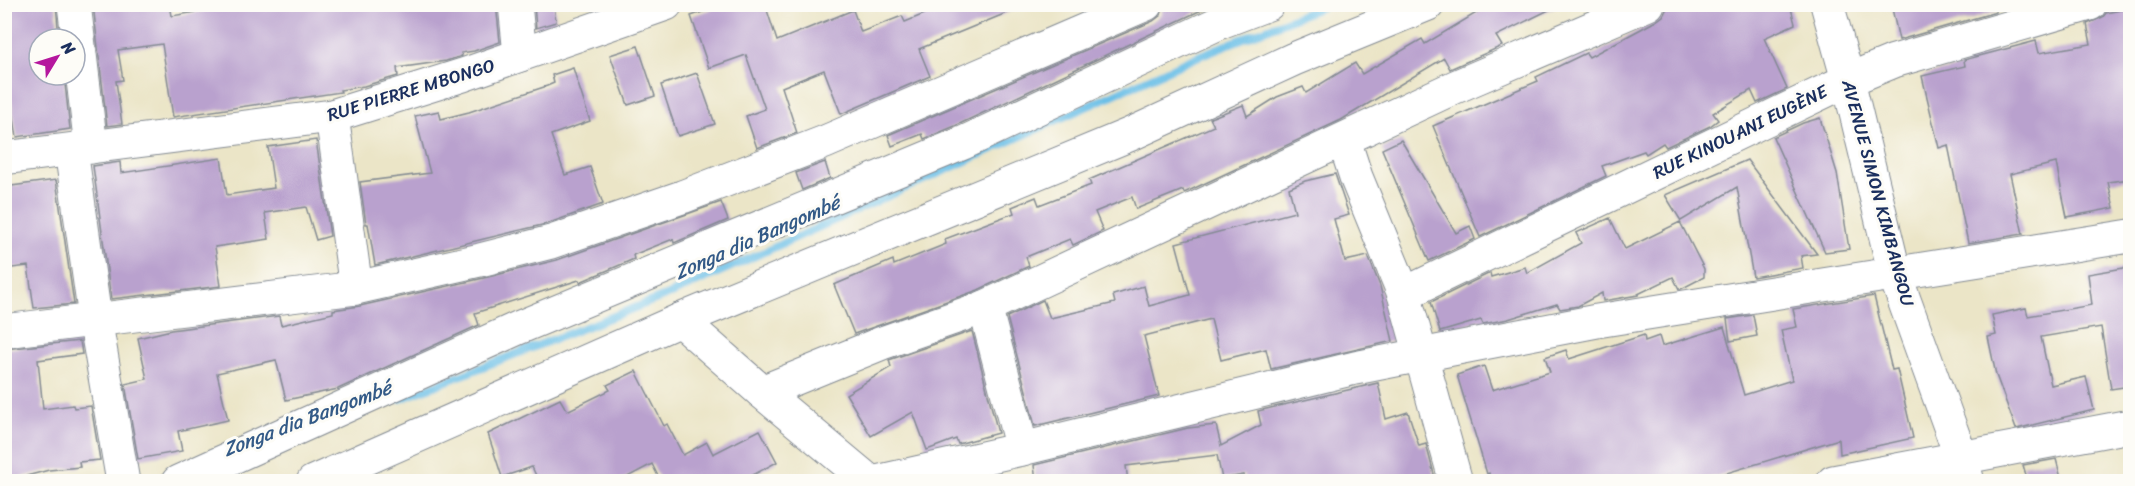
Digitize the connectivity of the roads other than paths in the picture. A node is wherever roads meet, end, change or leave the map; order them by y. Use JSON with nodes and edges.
{"nodes":[{"id":1,"x":74,"y":4,"type":"edge"},
{"id":2,"x":515,"y":4,"type":"edge"},
{"id":3,"x":666,"y":4,"type":"edge"},
{"id":4,"x":1146,"y":4,"type":"edge"},
{"id":5,"x":1268,"y":4,"type":"edge"},
{"id":6,"x":1428,"y":4,"type":"edge"},
{"id":7,"x":1648,"y":4,"type":"edge"},
{"id":8,"x":1827,"y":4,"type":"edge"},
{"id":9,"x":2090,"y":4,"type":"edge"},
{"id":10,"x":520,"y":55,"type":"junction"},
{"id":11,"x":1848,"y":80,"type":"junction"},
{"id":12,"x":332,"y":116,"type":"junction"},
{"id":13,"x":1344,"y":140,"type":"junction"},
{"id":14,"x":81,"y":148,"type":"junction"},
{"id":15,"x":4,"y":158,"type":"edge"},
{"id":16,"x":2130,"y":236,"type":"edge"},
{"id":17,"x":1895,"y":275,"type":"junction"},
{"id":18,"x":356,"y":288,"type":"junction"},
{"id":19,"x":1404,"y":294,"type":"junction"},
{"id":20,"x":985,"y":307,"type":"junction"},
{"id":21,"x":95,"y":318,"type":"junction"},
{"id":22,"x":680,"y":320,"type":"junction"},
{"id":23,"x":4,"y":331,"type":"edge"},
{"id":24,"x":1421,"y":355,"type":"junction"},
{"id":25,"x":762,"y":392,"type":"junction"},
{"id":26,"x":2130,"y":426,"type":"edge"},
{"id":27,"x":1022,"y":449,"type":"junction"},
{"id":28,"x":1965,"y":469,"type":"edge"},
{"id":29,"x":117,"y":481,"type":"edge"},
{"id":30,"x":316,"y":481,"type":"edge"},
{"id":31,"x":178,"y":482,"type":"edge"},
{"id":32,"x":870,"y":482,"type":"edge"},
{"id":33,"x":876,"y":482,"type":"edge"},
{"id":34,"x":1456,"y":482,"type":"edge"},
{"id":35,"x":1833,"y":482,"type":"edge"}],
"edges":[{"from":1,"to":14,"type":"street"},
{"from":2,"to":10,"type":"street"},
{"from":3,"to":10,"type":"street","name":"RUE PIERRE MBONGO"},
{"from":4,"to":18,"type":"street"},
{"from":5,"to":31,"type":"street"},
{"from":6,"to":22,"type":"street"},
{"from":7,"to":13,"type":"street"},
{"from":8,"to":11,"type":"street","name":"AVENUE SIMON KIMBANGOU"},
{"from":9,"to":11,"type":"street","name":"RUE KINOUANI EUGÈNE"},
{"from":10,"to":12,"type":"street","name":"RUE PIERRE MBONGO"},
{"from":11,"to":17,"type":"street","name":"AVENUE SIMON KIMBANGOU"},
{"from":11,"to":19,"type":"street","name":"RUE KINOUANI EUGÈNE"},
{"from":12,"to":14,"type":"street","name":"RUE PIERRE MBONGO"},
{"from":12,"to":18,"type":"street"},
{"from":13,"to":19,"type":"street"},
{"from":13,"to":20,"type":"street"},
{"from":14,"to":15,"type":"street","name":"RUE PIERRE MBONGO"},
{"from":14,"to":21,"type":"street"},
{"from":16,"to":17,"type":"street"},
{"from":17,"to":24,"type":"street"},
{"from":17,"to":28,"type":"street","name":"AVENUE SIMON KIMBANGOU"},
{"from":18,"to":21,"type":"street"},
{"from":19,"to":24,"type":"street"},
{"from":20,"to":25,"type":"street"},
{"from":20,"to":27,"type":"street"},
{"from":21,"to":23,"type":"street"},
{"from":21,"to":29,"type":"street"},
{"from":22,"to":25,"type":"street"},
{"from":22,"to":30,"type":"street"},
{"from":24,"to":27,"type":"street"},
{"from":24,"to":34,"type":"street"},
{"from":25,"to":32,"type":"street"},
{"from":26,"to":28,"type":"street"},
{"from":27,"to":33,"type":"street"},
{"from":28,"to":35,"type":"street"}]}
